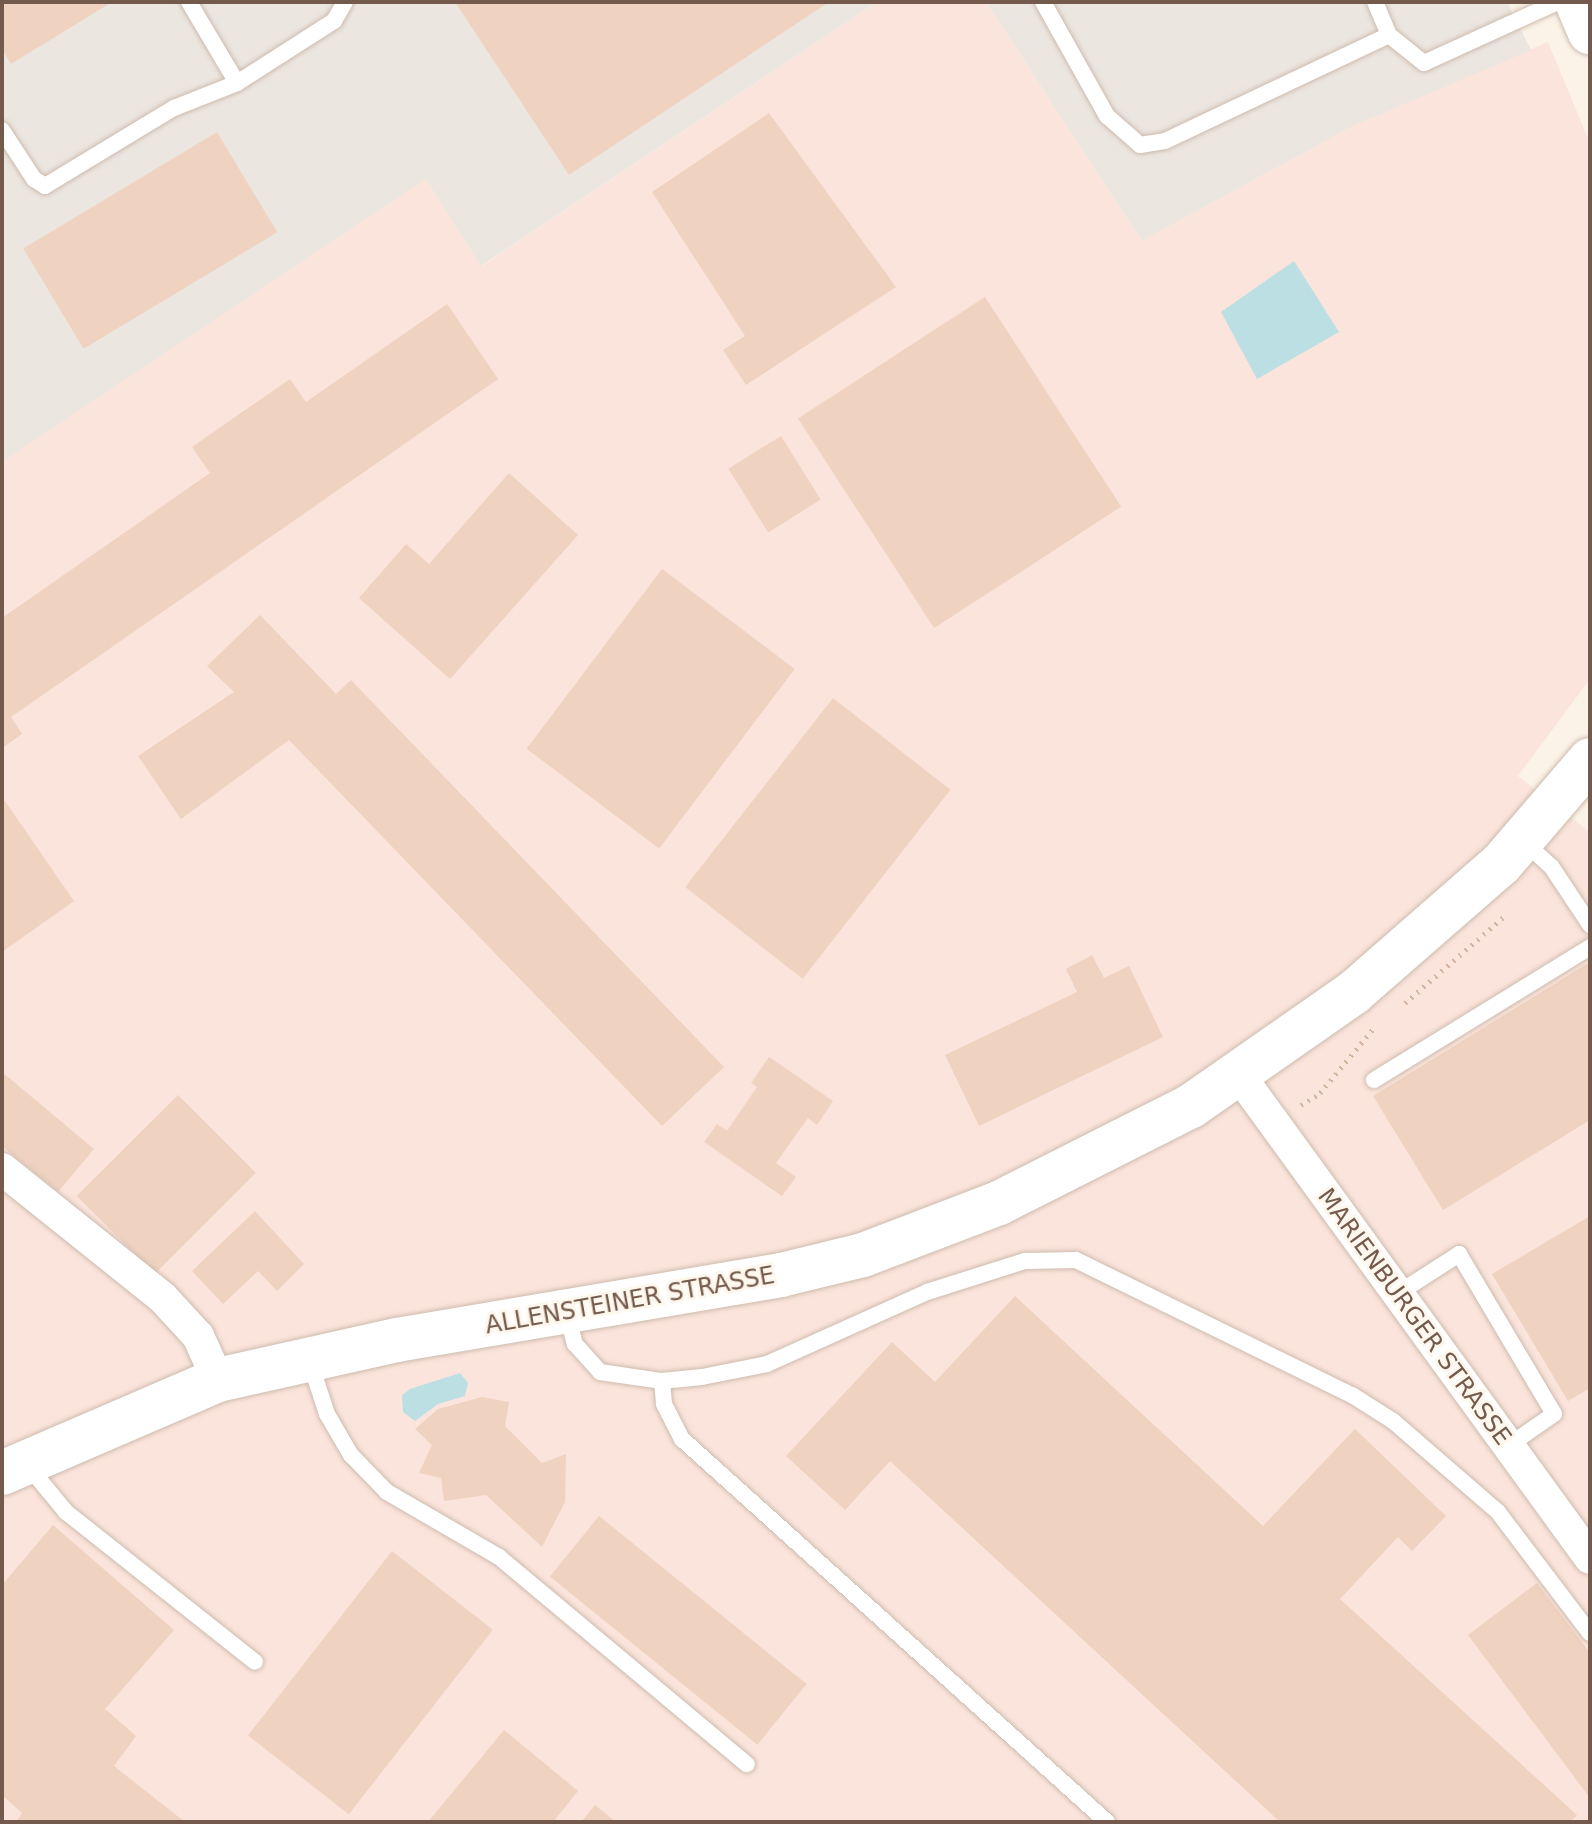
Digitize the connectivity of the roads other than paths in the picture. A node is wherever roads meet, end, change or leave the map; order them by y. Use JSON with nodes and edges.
{"nodes":[{"id":1,"x":189,"y":2,"type":"edge"},
{"id":2,"x":345,"y":2,"type":"edge"},
{"id":3,"x":1043,"y":2,"type":"edge"},
{"id":4,"x":1375,"y":2,"type":"edge"},
{"id":5,"x":1558,"y":2,"type":"edge"},
{"id":6,"x":1577,"y":2,"type":"edge"},
{"id":7,"x":1590,"y":32,"type":"edge"},
{"id":8,"x":1389,"y":35,"type":"junction"},
{"id":9,"x":237,"y":83,"type":"junction"},
{"id":10,"x":2,"y":130,"type":"edge"},
{"id":11,"x":1590,"y":760,"type":"edge"},
{"id":12,"x":1523,"y":841,"type":"junction"},
{"id":13,"x":1590,"y":925,"type":"edge"},
{"id":14,"x":1590,"y":947,"type":"edge"},
{"id":15,"x":1239,"y":1075,"type":"junction"},
{"id":16,"x":1374,"y":1080,"type":"dead end"},
{"id":17,"x":2,"y":1169,"type":"edge"},
{"id":18,"x":1397,"y":1294,"type":"junction"},
{"id":19,"x":567,"y":1313,"type":"junction"},
{"id":20,"x":309,"y":1356,"type":"junction"},
{"id":21,"x":218,"y":1380,"type":"junction"},
{"id":22,"x":662,"y":1381,"type":"junction"},
{"id":23,"x":1508,"y":1446,"type":"junction"},
{"id":24,"x":13,"y":1467,"type":"edge"},
{"id":25,"x":1590,"y":1558,"type":"edge"},
{"id":26,"x":1590,"y":1633,"type":"edge"},
{"id":27,"x":255,"y":1662,"type":"dead end"},
{"id":28,"x":747,"y":1764,"type":"dead end"},
{"id":29,"x":1107,"y":1822,"type":"edge"}],
"edges":[{"from":1,"to":9,"type":"lane"},
{"from":2,"to":9,"type":"lane"},
{"from":3,"to":8,"type":"lane"},
{"from":4,"to":8,"type":"lane"},
{"from":5,"to":8,"type":"lane"},
{"from":6,"to":7,"type":"street"},
{"from":9,"to":10,"type":"lane"},
{"from":11,"to":12,"type":"street","name":"ALLENSTEINER STRASSE"},
{"from":12,"to":13,"type":"lane"},
{"from":12,"to":15,"type":"street","name":"ALLENSTEINER STRASSE"},
{"from":14,"to":16,"type":"lane"},
{"from":15,"to":18,"type":"street","name":"MARIENBURGER STRASSE"},
{"from":15,"to":19,"type":"street","name":"ALLENSTEINER STRASSE"},
{"from":17,"to":21,"type":"street"},
{"from":18,"to":23,"type":"street","name":"MARIENBURGER STRASSE"},
{"from":18,"to":23,"type":"lane"},
{"from":19,"to":20,"type":"street","name":"ALLENSTEINER STRASSE"},
{"from":19,"to":22,"type":"lane"},
{"from":20,"to":21,"type":"street","name":"ALLENSTEINER STRASSE"},
{"from":20,"to":28,"type":"lane"},
{"from":21,"to":24,"type":"street","name":"ALLENSTEINER STRASSE"},
{"from":22,"to":26,"type":"lane"},
{"from":22,"to":29,"type":"lane"},
{"from":23,"to":25,"type":"street","name":"MARIENBURGER STRASSE"},
{"from":24,"to":27,"type":"lane"}]}
